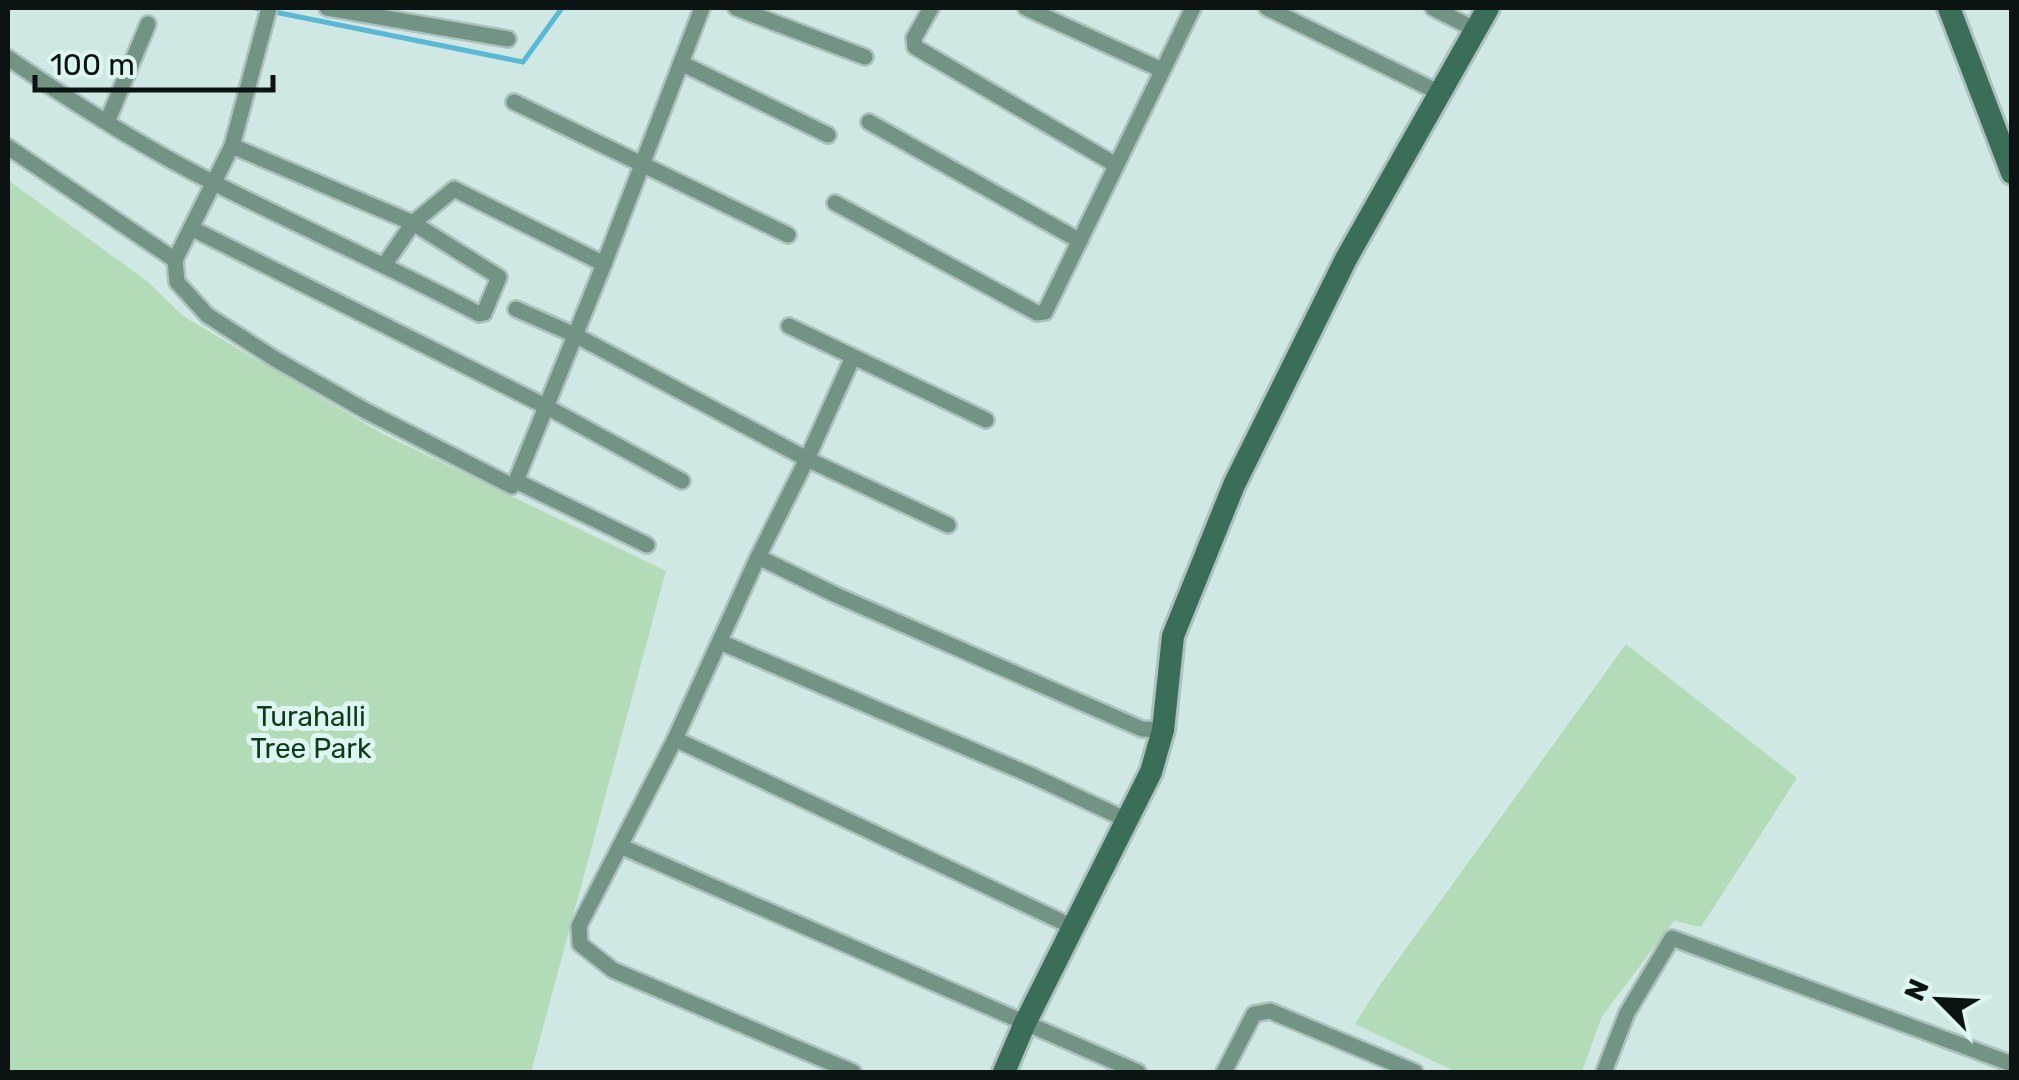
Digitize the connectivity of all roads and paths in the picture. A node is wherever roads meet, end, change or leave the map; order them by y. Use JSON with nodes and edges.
{"nodes":[{"id":1,"x":270,"y":8,"type":"edge"},
{"id":2,"x":327,"y":8,"type":"edge"},
{"id":3,"x":702,"y":8,"type":"edge"},
{"id":4,"x":736,"y":8,"type":"edge"},
{"id":5,"x":931,"y":8,"type":"edge"},
{"id":6,"x":1026,"y":8,"type":"edge"},
{"id":7,"x":1193,"y":8,"type":"edge"},
{"id":8,"x":1267,"y":8,"type":"edge"},
{"id":9,"x":1433,"y":8,"type":"edge"},
{"id":10,"x":1488,"y":8,"type":"edge"},
{"id":11,"x":1949,"y":8,"type":"edge"},
{"id":12,"x":148,"y":24,"type":"dead end"},
{"id":13,"x":1476,"y":30,"type":"junction"},
{"id":14,"x":508,"y":39,"type":"dead end"},
{"id":15,"x":865,"y":57,"type":"dead end"},
{"id":16,"x":8,"y":58,"type":"edge"},
{"id":17,"x":682,"y":63,"type":"junction"},
{"id":18,"x":1162,"y":70,"type":"junction"},
{"id":19,"x":1442,"y":94,"type":"junction"},
{"id":20,"x":514,"y":102,"type":"dead end"},
{"id":21,"x":107,"y":122,"type":"junction"},
{"id":22,"x":869,"y":122,"type":"dead end"},
{"id":23,"x":828,"y":135,"type":"dead end"},
{"id":24,"x":232,"y":146,"type":"junction"},
{"id":25,"x":8,"y":147,"type":"edge"},
{"id":26,"x":642,"y":164,"type":"junction"},
{"id":27,"x":1116,"y":166,"type":"junction"},
{"id":28,"x":2012,"y":173,"type":"edge"},
{"id":29,"x":215,"y":184,"type":"junction"},
{"id":30,"x":835,"y":203,"type":"dead end"},
{"id":31,"x":413,"y":223,"type":"junction"},
{"id":32,"x":190,"y":228,"type":"junction"},
{"id":33,"x":788,"y":235,"type":"dead end"},
{"id":34,"x":1080,"y":241,"type":"junction"},
{"id":35,"x":175,"y":260,"type":"junction"},
{"id":36,"x":384,"y":264,"type":"junction"},
{"id":37,"x":604,"y":264,"type":"junction"},
{"id":38,"x":516,"y":309,"type":"dead end"},
{"id":39,"x":789,"y":326,"type":"dead end"},
{"id":40,"x":575,"y":336,"type":"junction"},
{"id":41,"x":853,"y":356,"type":"junction"},
{"id":42,"x":547,"y":407,"type":"junction"},
{"id":43,"x":986,"y":420,"type":"dead end"},
{"id":44,"x":807,"y":459,"type":"junction"},
{"id":45,"x":682,"y":481,"type":"dead end"},
{"id":46,"x":516,"y":482,"type":"junction"},
{"id":47,"x":948,"y":526,"type":"dead end"},
{"id":48,"x":647,"y":545,"type":"dead end"},
{"id":49,"x":758,"y":557,"type":"junction"},
{"id":50,"x":720,"y":642,"type":"junction"},
{"id":51,"x":1164,"y":730,"type":"junction"},
{"id":52,"x":675,"y":740,"type":"junction"},
{"id":53,"x":1127,"y":820,"type":"junction"},
{"id":54,"x":620,"y":846,"type":"junction"},
{"id":55,"x":1073,"y":927,"type":"junction"},
{"id":56,"x":1025,"y":1023,"type":"junction"},
{"id":57,"x":2012,"y":1064,"type":"edge"},
{"id":58,"x":853,"y":1072,"type":"edge"},
{"id":59,"x":1004,"y":1072,"type":"edge"},
{"id":60,"x":1138,"y":1072,"type":"edge"},
{"id":61,"x":1224,"y":1072,"type":"edge"},
{"id":62,"x":1415,"y":1072,"type":"edge"},
{"id":63,"x":1604,"y":1072,"type":"edge"}],
"edges":[{"from":1,"to":24,"type":"street"},
{"from":2,"to":14,"type":"street"},
{"from":3,"to":17,"type":"street"},
{"from":4,"to":15,"type":"street"},
{"from":5,"to":27,"type":"street"},
{"from":6,"to":18,"type":"street"},
{"from":7,"to":18,"type":"street"},
{"from":8,"to":19,"type":"street"},
{"from":9,"to":13,"type":"street"},
{"from":10,"to":13,"type":"street"},
{"from":11,"to":28,"type":"street"},
{"from":12,"to":21,"type":"street"},
{"from":13,"to":19,"type":"street"},
{"from":16,"to":21,"type":"street"},
{"from":17,"to":23,"type":"street"},
{"from":17,"to":26,"type":"street"},
{"from":18,"to":27,"type":"street"},
{"from":19,"to":51,"type":"street"},
{"from":20,"to":26,"type":"street"},
{"from":21,"to":29,"type":"street"},
{"from":22,"to":34,"type":"street"},
{"from":24,"to":29,"type":"street"},
{"from":24,"to":31,"type":"street"},
{"from":25,"to":35,"type":"street"},
{"from":26,"to":33,"type":"street"},
{"from":26,"to":37,"type":"street"},
{"from":27,"to":34,"type":"street"},
{"from":29,"to":32,"type":"street"},
{"from":29,"to":36,"type":"street"},
{"from":30,"to":34,"type":"street"},
{"from":31,"to":36,"type":"street"},
{"from":31,"to":36,"type":"street"},
{"from":31,"to":37,"type":"street"},
{"from":32,"to":35,"type":"street"},
{"from":32,"to":42,"type":"street"},
{"from":35,"to":46,"type":"street"},
{"from":37,"to":40,"type":"street"},
{"from":38,"to":40,"type":"street"},
{"from":39,"to":41,"type":"street"},
{"from":40,"to":42,"type":"street"},
{"from":40,"to":44,"type":"street"},
{"from":41,"to":43,"type":"street"},
{"from":41,"to":44,"type":"street"},
{"from":42,"to":45,"type":"street"},
{"from":42,"to":46,"type":"street"},
{"from":44,"to":47,"type":"street"},
{"from":44,"to":49,"type":"street"},
{"from":46,"to":48,"type":"street"},
{"from":49,"to":50,"type":"street"},
{"from":49,"to":51,"type":"street"},
{"from":50,"to":52,"type":"street"},
{"from":50,"to":53,"type":"street"},
{"from":51,"to":53,"type":"street"},
{"from":52,"to":54,"type":"street"},
{"from":52,"to":55,"type":"street"},
{"from":53,"to":55,"type":"street"},
{"from":54,"to":56,"type":"street"},
{"from":54,"to":58,"type":"street"},
{"from":55,"to":56,"type":"street"},
{"from":56,"to":59,"type":"street"},
{"from":56,"to":60,"type":"street"},
{"from":57,"to":63,"type":"street"},
{"from":61,"to":62,"type":"street"}]}
